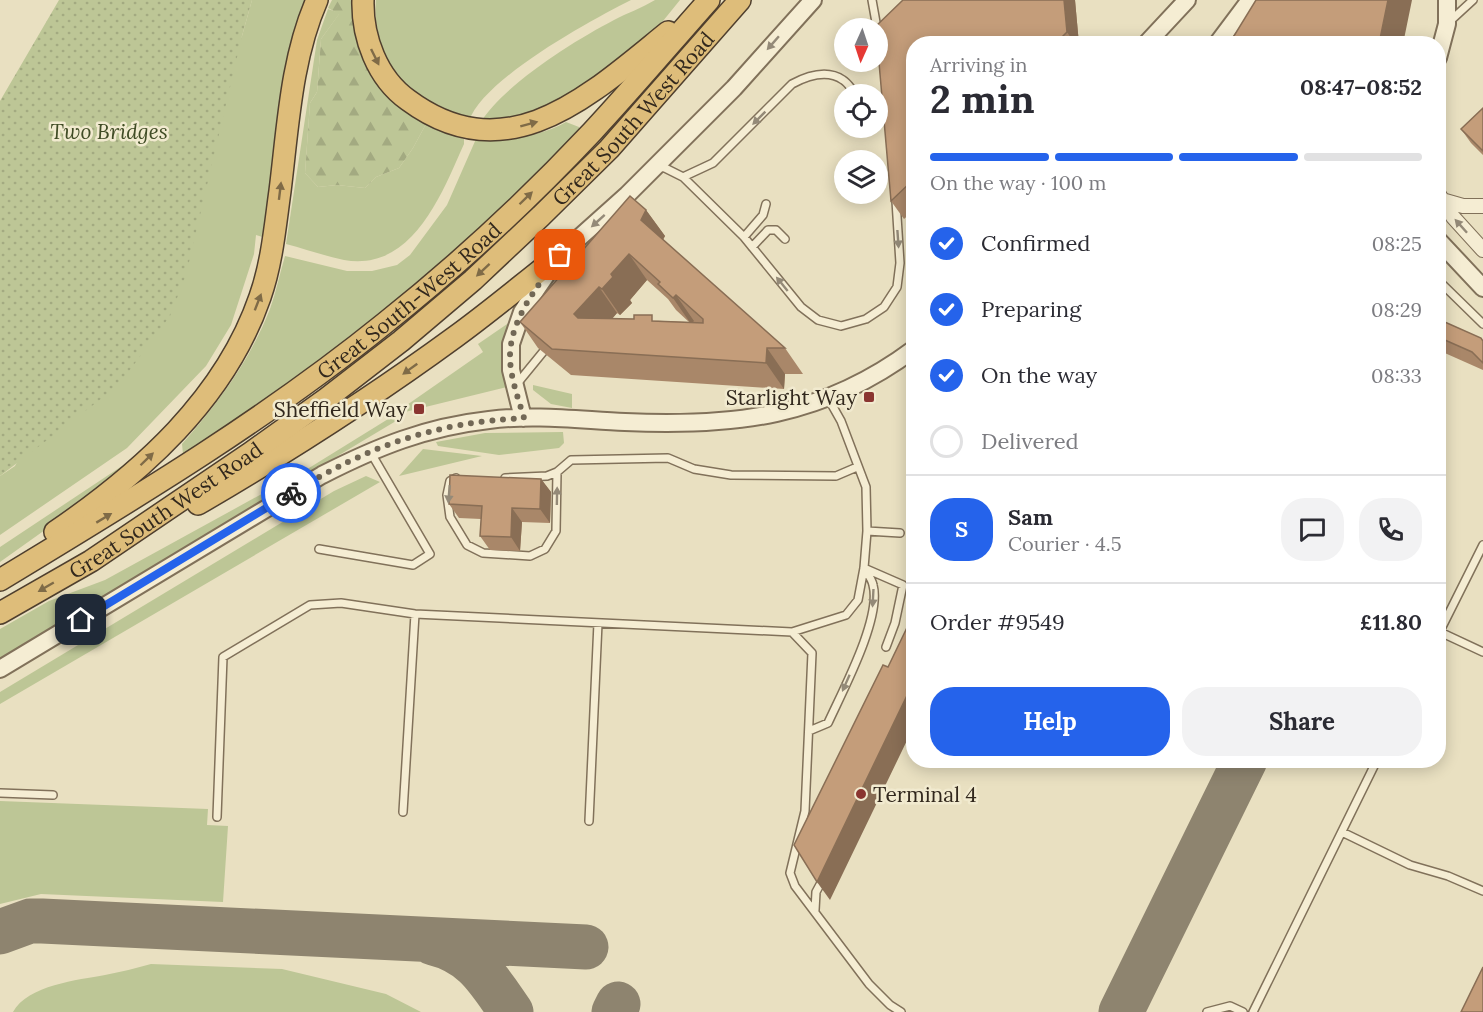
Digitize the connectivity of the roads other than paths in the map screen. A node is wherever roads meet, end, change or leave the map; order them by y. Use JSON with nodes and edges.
{"nodes":[{"id":1,"x":317,"y":0,"type":"edge"},
{"id":2,"x":363,"y":0,"type":"edge"},
{"id":3,"x":708,"y":0,"type":"edge"},
{"id":4,"x":740,"y":0,"type":"edge"},
{"id":5,"x":813,"y":0,"type":"edge"},
{"id":6,"x":872,"y":0,"type":"edge"},
{"id":7,"x":1187,"y":0,"type":"edge"},
{"id":8,"x":1250,"y":0,"type":"edge"},
{"id":9,"x":1447,"y":0,"type":"edge"},
{"id":10,"x":1473,"y":0,"type":"edge"},
{"id":11,"x":875,"y":18,"type":"edge"},
{"id":12,"x":1447,"y":24,"type":"junction"},
{"id":13,"x":1153,"y":36,"type":"edge"},
{"id":14,"x":1223,"y":36,"type":"edge"},
{"id":15,"x":1444,"y":36,"type":"edge"},
{"id":16,"x":847,"y":84,"type":"edge"},
{"id":17,"x":656,"y":167,"type":"junction"},
{"id":18,"x":683,"y":177,"type":"junction"},
{"id":19,"x":894,"y":189,"type":"edge"},
{"id":20,"x":1446,"y":199,"type":"edge"},
{"id":21,"x":766,"y":204,"type":"dead end"},
{"id":22,"x":1446,"y":206,"type":"edge"},
{"id":23,"x":1483,"y":206,"type":"edge"},
{"id":24,"x":744,"y":237,"type":"junction"},
{"id":25,"x":784,"y":239,"type":"dead end"},
{"id":26,"x":752,"y":247,"type":"junction"},
{"id":27,"x":1446,"y":249,"type":"edge"},
{"id":28,"x":1483,"y":250,"type":"edge"},
{"id":29,"x":560,"y":255,"type":"junction"},
{"id":30,"x":1446,"y":288,"type":"edge"},
{"id":31,"x":1483,"y":288,"type":"edge"},
{"id":32,"x":1483,"y":324,"type":"edge"},
{"id":33,"x":543,"y":352,"type":"edge"},
{"id":34,"x":906,"y":354,"type":"edge"},
{"id":35,"x":514,"y":387,"type":"junction"},
{"id":36,"x":828,"y":398,"type":"junction"},
{"id":37,"x":524,"y":418,"type":"junction"},
{"id":38,"x":369,"y":451,"type":"junction"},
{"id":39,"x":857,"y":467,"type":"junction"},
{"id":40,"x":557,"y":472,"type":"junction"},
{"id":41,"x":469,"y":476,"type":"edge"},
{"id":42,"x":497,"y":478,"type":"edge"},
{"id":43,"x":867,"y":531,"type":"junction"},
{"id":44,"x":900,"y":532,"type":"dead end"},
{"id":45,"x":1483,"y":544,"type":"edge"},
{"id":46,"x":319,"y":549,"type":"dead end"},
{"id":47,"x":91,"y":561,"type":"junction"},
{"id":48,"x":864,"y":568,"type":"junction"},
{"id":49,"x":0,"y":570,"type":"edge"},
{"id":50,"x":0,"y":580,"type":"edge"},
{"id":51,"x":0,"y":613,"type":"edge"},
{"id":52,"x":415,"y":614,"type":"junction"},
{"id":53,"x":1446,"y":619,"type":"edge"},
{"id":54,"x":598,"y":623,"type":"junction"},
{"id":55,"x":792,"y":632,"type":"junction"},
{"id":56,"x":1446,"y":636,"type":"edge"},
{"id":57,"x":886,"y":647,"type":"dead end"},
{"id":58,"x":1483,"y":652,"type":"edge"},
{"id":59,"x":0,"y":669,"type":"edge"},
{"id":60,"x":809,"y":731,"type":"junction"},
{"id":61,"x":1373,"y":768,"type":"edge"},
{"id":62,"x":0,"y":793,"type":"edge"},
{"id":63,"x":53,"y":795,"type":"dead end"},
{"id":64,"x":403,"y":813,"type":"dead end"},
{"id":65,"x":217,"y":817,"type":"dead end"},
{"id":66,"x":589,"y":821,"type":"dead end"},
{"id":67,"x":1344,"y":832,"type":"dead end"},
{"id":68,"x":829,"y":868,"type":"edge"},
{"id":69,"x":1483,"y":891,"type":"edge"},
{"id":70,"x":815,"y":910,"type":"junction"},
{"id":71,"x":901,"y":1012,"type":"edge"},
{"id":72,"x":1207,"y":1012,"type":"edge"},
{"id":73,"x":1243,"y":1012,"type":"edge"},
{"id":74,"x":1253,"y":1012,"type":"edge"}],
"edges":[{"from":49,"to":1,"type":"highway","one_way":true},
{"from":2,"to":3,"type":"highway","one_way":true},
{"from":50,"to":3,"type":"highway","name":"Great South-West Road","one_way":true},
{"from":4,"to":47,"type":"highway","name":"Great South West Road","one_way":true},
{"from":5,"to":17,"type":"street","one_way":true},
{"from":6,"to":11,"type":"lane"},
{"from":7,"to":13,"type":"street"},
{"from":8,"to":14,"type":"street"},
{"from":9,"to":12,"type":"street"},
{"from":10,"to":12,"type":"lane"},
{"from":12,"to":15,"type":"street"},
{"from":16,"to":18,"type":"lane","one_way":true},
{"from":17,"to":18,"type":"lane"},
{"from":17,"to":29,"type":"street","one_way":true},
{"from":18,"to":24,"type":"lane"},
{"from":19,"to":26,"type":"lane","one_way":true},
{"from":20,"to":23,"type":"street"},
{"from":21,"to":24,"type":"lane"},
{"from":28,"to":22,"type":"street","one_way":true},
{"from":24,"to":26,"type":"lane"},
{"from":25,"to":26,"type":"lane"},
{"from":27,"to":31,"type":"street"},
{"from":29,"to":35,"type":"street"},
{"from":29,"to":47,"type":"highway","one_way":true},
{"from":30,"to":32,"type":"lane"},
{"from":33,"to":35,"type":"lane"},
{"from":34,"to":36,"type":"street"},
{"from":35,"to":37,"type":"street"},
{"from":36,"to":37,"type":"street"},
{"from":36,"to":39,"type":"lane"},
{"from":37,"to":38,"type":"street"},
{"from":38,"to":46,"type":"lane"},
{"from":38,"to":59,"type":"street"},
{"from":39,"to":40,"type":"lane"},
{"from":39,"to":43,"type":"lane"},
{"from":41,"to":40,"type":"lane","one_way":true},
{"from":40,"to":42,"type":"lane"},
{"from":43,"to":44,"type":"lane"},
{"from":43,"to":48,"type":"lane"},
{"from":45,"to":53,"type":"lane"},
{"from":47,"to":51,"type":"highway","name":"Great South West Road","one_way":true},
{"from":48,"to":55,"type":"lane"},
{"from":48,"to":57,"type":"lane"},
{"from":48,"to":60,"type":"lane","one_way":true},
{"from":52,"to":54,"type":"lane"},
{"from":52,"to":64,"type":"lane"},
{"from":52,"to":65,"type":"lane"},
{"from":54,"to":55,"type":"lane"},
{"from":54,"to":66,"type":"lane"},
{"from":55,"to":60,"type":"lane"},
{"from":56,"to":58,"type":"lane"},
{"from":60,"to":70,"type":"lane"},
{"from":61,"to":74,"type":"lane"},
{"from":62,"to":63,"type":"lane"},
{"from":67,"to":69,"type":"lane"},
{"from":68,"to":70,"type":"lane"},
{"from":70,"to":71,"type":"lane"},
{"from":72,"to":73,"type":"lane"}]}
